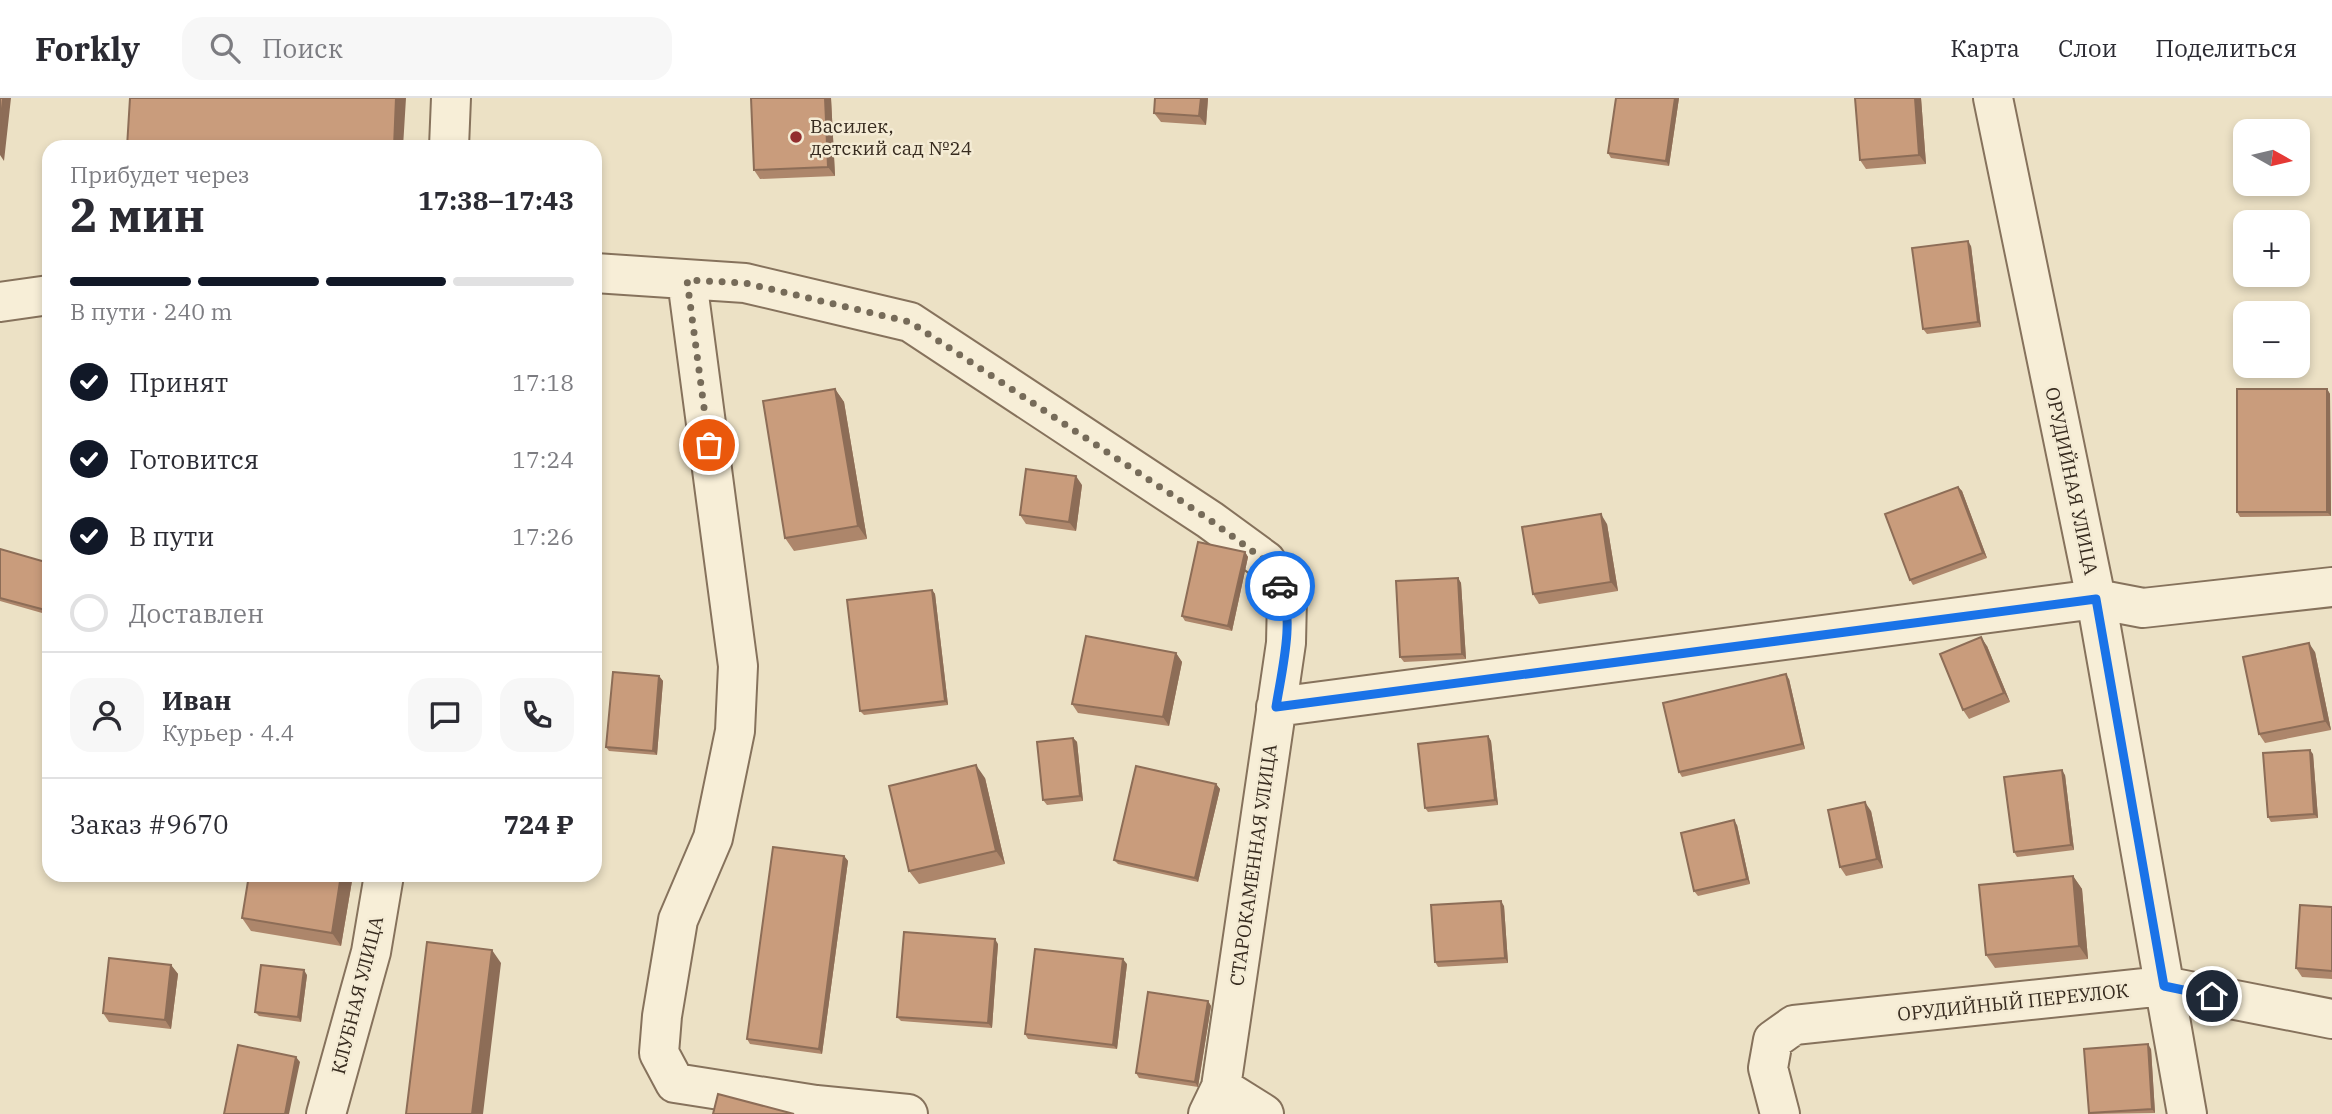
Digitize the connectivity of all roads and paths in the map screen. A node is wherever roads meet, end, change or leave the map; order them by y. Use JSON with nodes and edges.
{"nodes":[{"id":1,"x":451,"y":98,"type":"edge"},
{"id":2,"x":1993,"y":98,"type":"edge"},
{"id":3,"x":449,"y":140,"type":"edge"},
{"id":4,"x":602,"y":273,"type":"edge"},
{"id":5,"x":687,"y":280,"type":"junction"},
{"id":6,"x":42,"y":296,"type":"edge"},
{"id":7,"x":0,"y":302,"type":"edge"},
{"id":8,"x":2332,"y":587,"type":"edge"},
{"id":9,"x":2096,"y":599,"type":"junction"},
{"id":10,"x":1276,"y":707,"type":"junction"},
{"id":11,"x":383,"y":882,"type":"edge"},
{"id":12,"x":2164,"y":986,"type":"junction"},
{"id":13,"x":2332,"y":1019,"type":"edge"},
{"id":14,"x":1215,"y":1101,"type":"edge"},
{"id":15,"x":326,"y":1114,"type":"edge"},
{"id":16,"x":908,"y":1114,"type":"edge"},
{"id":17,"x":1264,"y":1114,"type":"edge"},
{"id":18,"x":1780,"y":1114,"type":"edge"},
{"id":19,"x":2187,"y":1114,"type":"edge"}],
"edges":[{"from":1,"to":3,"type":"street"},
{"from":2,"to":9,"type":"street","name":"ОРУДИЙНАЯ УЛИЦА"},
{"from":4,"to":5,"type":"street","name":"СТАРОКАМЕННАЯ УЛИЦА"},
{"from":5,"to":10,"type":"street","name":"СТАРОКАМЕННАЯ УЛИЦА"},
{"from":5,"to":16,"type":"street"},
{"from":6,"to":7,"type":"street"},
{"from":8,"to":9,"type":"street"},
{"from":9,"to":10,"type":"street"},
{"from":9,"to":12,"type":"street","name":"ОРУДИЙНАЯ УЛИЦА"},
{"from":10,"to":14,"type":"street","name":"СТАРОКАМЕННАЯ УЛИЦА"},
{"from":11,"to":15,"type":"street","name":"КЛУБНАЯ УЛИЦА"},
{"from":12,"to":13,"type":"street","name":"ОРУДИЙНЫЙ ПЕРЕУЛОК"},
{"from":12,"to":18,"type":"street","name":"ОРУДИЙНЫЙ ПЕРЕУЛОК"},
{"from":12,"to":19,"type":"street","name":"ОРУДИЙНАЯ УЛИЦА"},
{"from":14,"to":17,"type":"street"}]}
